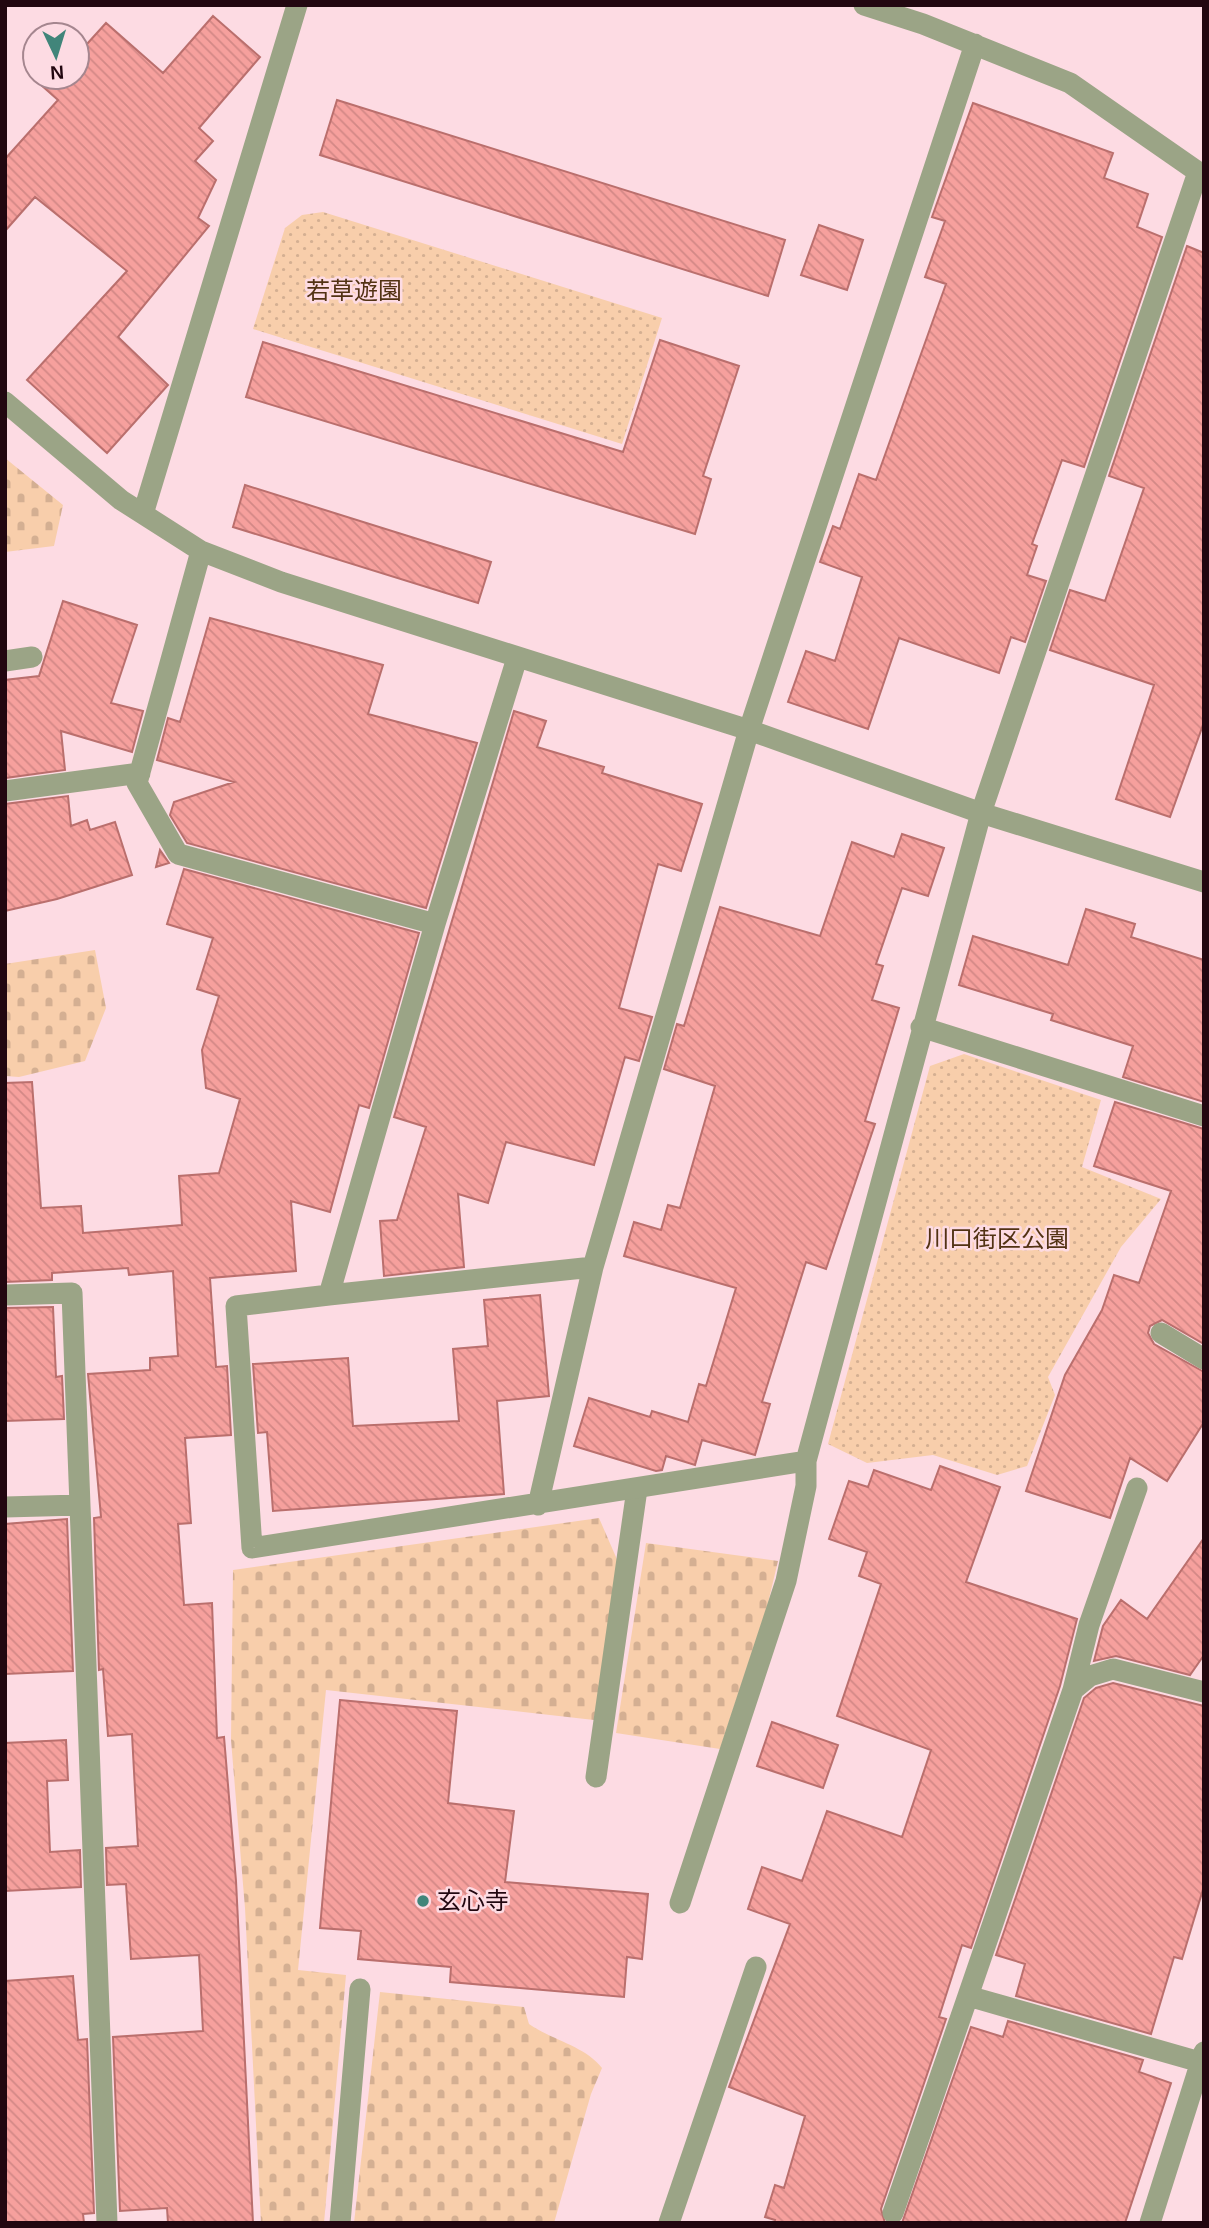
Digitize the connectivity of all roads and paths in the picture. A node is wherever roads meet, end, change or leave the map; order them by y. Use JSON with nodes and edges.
{"nodes":[{"id":1,"x":297,"y":5,"type":"edge"},
{"id":2,"x":864,"y":5,"type":"edge"},
{"id":3,"x":975,"y":44,"type":"junction"},
{"id":4,"x":1201,"y":174,"type":"edge"},
{"id":5,"x":5,"y":401,"type":"edge"},
{"id":6,"x":143,"y":514,"type":"junction"},
{"id":7,"x":201,"y":551,"type":"junction"},
{"id":8,"x":32,"y":657,"type":"dead end"},
{"id":9,"x":517,"y":658,"type":"junction"},
{"id":10,"x":5,"y":661,"type":"edge"},
{"id":11,"x":749,"y":730,"type":"junction"},
{"id":12,"x":140,"y":773,"type":"junction"},
{"id":13,"x":5,"y":791,"type":"edge"},
{"id":14,"x":981,"y":813,"type":"junction"},
{"id":15,"x":1204,"y":882,"type":"edge"},
{"id":16,"x":435,"y":924,"type":"junction"},
{"id":17,"x":921,"y":1027,"type":"junction"},
{"id":18,"x":1204,"y":1116,"type":"edge"},
{"id":19,"x":593,"y":1267,"type":"junction"},
{"id":20,"x":329,"y":1295,"type":"junction"},
{"id":21,"x":5,"y":1296,"type":"edge"},
{"id":22,"x":1161,"y":1333,"type":"dead end"},
{"id":23,"x":1204,"y":1359,"type":"edge"},
{"id":24,"x":806,"y":1461,"type":"junction"},
{"id":25,"x":1137,"y":1488,"type":"dead end"},
{"id":26,"x":637,"y":1489,"type":"junction"},
{"id":27,"x":80,"y":1505,"type":"junction"},
{"id":28,"x":538,"y":1505,"type":"junction"},
{"id":29,"x":5,"y":1507,"type":"edge"},
{"id":30,"x":1073,"y":1690,"type":"junction"},
{"id":31,"x":1204,"y":1692,"type":"edge"},
{"id":32,"x":596,"y":1777,"type":"dead end"},
{"id":33,"x":680,"y":1903,"type":"dead end"},
{"id":34,"x":755,"y":1967,"type":"dead end"},
{"id":35,"x":360,"y":1989,"type":"dead end"},
{"id":36,"x":968,"y":1996,"type":"junction"},
{"id":37,"x":1202,"y":2057,"type":"edge"},
{"id":38,"x":893,"y":2213,"type":"dead end"},
{"id":39,"x":107,"y":2223,"type":"edge"},
{"id":40,"x":340,"y":2223,"type":"edge"},
{"id":41,"x":669,"y":2223,"type":"edge"},
{"id":42,"x":1150,"y":2223,"type":"edge"}],
"edges":[{"from":1,"to":6,"type":"street"},
{"from":2,"to":3,"type":"street"},
{"from":3,"to":4,"type":"street"},
{"from":3,"to":11,"type":"street"},
{"from":4,"to":14,"type":"street"},
{"from":5,"to":6,"type":"street"},
{"from":6,"to":7,"type":"street"},
{"from":7,"to":9,"type":"street"},
{"from":7,"to":12,"type":"street"},
{"from":8,"to":10,"type":"street"},
{"from":9,"to":11,"type":"street"},
{"from":9,"to":16,"type":"street"},
{"from":11,"to":14,"type":"street"},
{"from":11,"to":19,"type":"street"},
{"from":12,"to":13,"type":"street"},
{"from":12,"to":16,"type":"street"},
{"from":14,"to":15,"type":"street"},
{"from":14,"to":17,"type":"street"},
{"from":16,"to":20,"type":"street"},
{"from":17,"to":18,"type":"street"},
{"from":17,"to":24,"type":"street"},
{"from":19,"to":20,"type":"street"},
{"from":19,"to":28,"type":"street"},
{"from":20,"to":28,"type":"street"},
{"from":21,"to":27,"type":"street"},
{"from":22,"to":23,"type":"street"},
{"from":24,"to":26,"type":"street"},
{"from":24,"to":33,"type":"street"},
{"from":25,"to":30,"type":"street"},
{"from":26,"to":28,"type":"street"},
{"from":26,"to":32,"type":"street"},
{"from":27,"to":29,"type":"street"},
{"from":27,"to":39,"type":"street"},
{"from":30,"to":31,"type":"street"},
{"from":30,"to":36,"type":"street"},
{"from":34,"to":41,"type":"street"},
{"from":35,"to":40,"type":"street"},
{"from":36,"to":37,"type":"street"},
{"from":36,"to":38,"type":"street"},
{"from":37,"to":42,"type":"street"}]}
